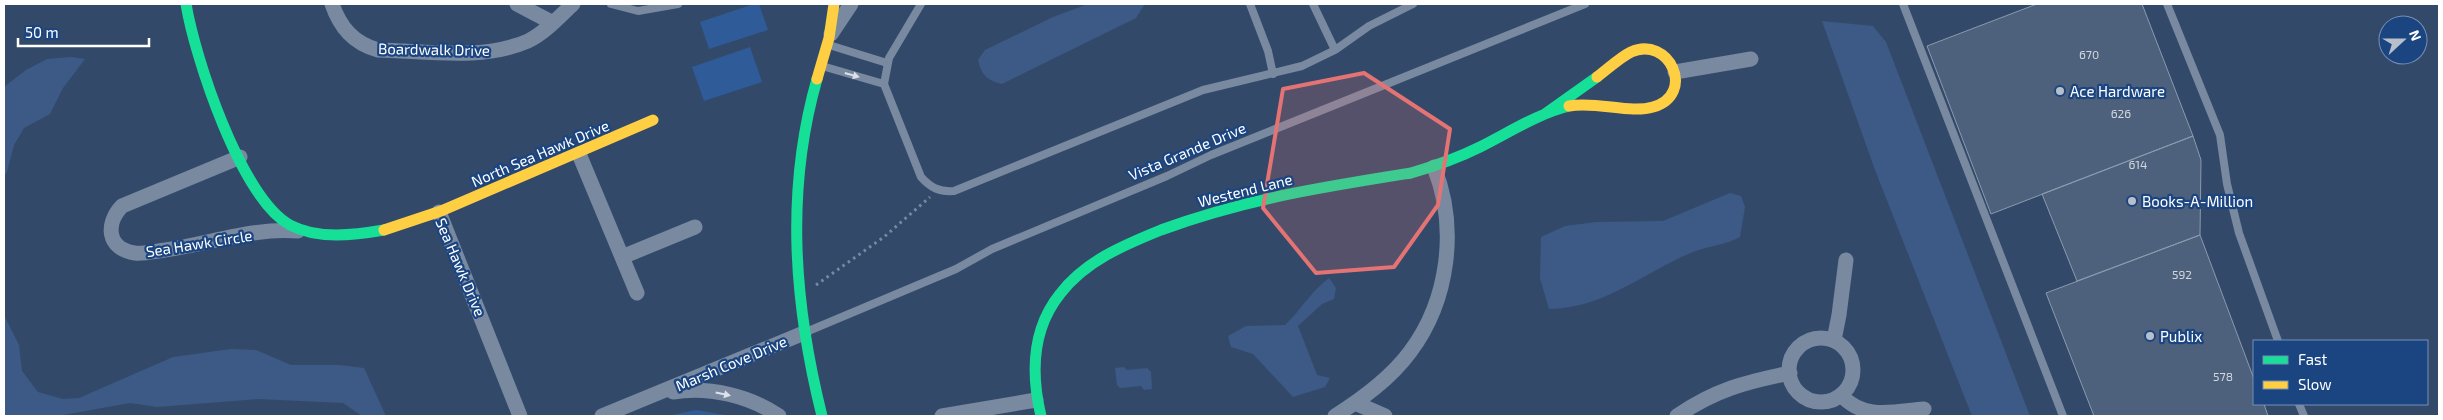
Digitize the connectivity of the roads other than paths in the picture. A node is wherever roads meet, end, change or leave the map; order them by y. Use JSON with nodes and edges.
{"nodes":[{"id":1,"x":186,"y":4,"type":"edge"},
{"id":2,"x":332,"y":4,"type":"edge"},
{"id":3,"x":517,"y":4,"type":"edge"},
{"id":4,"x":573,"y":4,"type":"edge"},
{"id":5,"x":611,"y":4,"type":"edge"},
{"id":6,"x":678,"y":4,"type":"edge"},
{"id":7,"x":834,"y":4,"type":"edge"},
{"id":8,"x":851,"y":4,"type":"edge"},
{"id":9,"x":921,"y":4,"type":"edge"},
{"id":10,"x":1250,"y":4,"type":"edge"},
{"id":11,"x":1313,"y":4,"type":"edge"},
{"id":12,"x":1413,"y":4,"type":"edge"},
{"id":13,"x":1586,"y":4,"type":"edge"},
{"id":14,"x":1903,"y":4,"type":"edge"},
{"id":15,"x":2167,"y":4,"type":"edge"},
{"id":16,"x":553,"y":23,"type":"junction"},
{"id":17,"x":829,"y":39,"type":"junction"},
{"id":18,"x":1335,"y":50,"type":"junction"},
{"id":19,"x":1751,"y":59,"type":"dead end"},
{"id":20,"x":887,"y":63,"type":"junction"},
{"id":21,"x":820,"y":65,"type":"junction"},
{"id":22,"x":1675,"y":72,"type":"junction"},
{"id":23,"x":1273,"y":74,"type":"junction"},
{"id":24,"x":884,"y":84,"type":"junction"},
{"id":25,"x":1545,"y":114,"type":"junction"},
{"id":26,"x":653,"y":120,"type":"dead end"},
{"id":27,"x":579,"y":154,"type":"junction"},
{"id":28,"x":240,"y":157,"type":"junction"},
{"id":29,"x":1434,"y":167,"type":"junction"},
{"id":30,"x":439,"y":212,"type":"junction"},
{"id":31,"x":695,"y":227,"type":"dead end"},
{"id":32,"x":306,"y":232,"type":"junction"},
{"id":33,"x":622,"y":257,"type":"junction"},
{"id":34,"x":1846,"y":260,"type":"dead end"},
{"id":35,"x":637,"y":293,"type":"dead end"},
{"id":36,"x":804,"y":333,"type":"junction"},
{"id":37,"x":1834,"y":340,"type":"junction"},
{"id":38,"x":2278,"y":340,"type":"edge"},
{"id":39,"x":1790,"y":373,"type":"junction"},
{"id":40,"x":657,"y":394,"type":"junction"},
{"id":41,"x":1841,"y":395,"type":"junction"},
{"id":42,"x":1036,"y":400,"type":"junction"},
{"id":43,"x":1355,"y":403,"type":"junction"},
{"id":44,"x":1924,"y":408,"type":"dead end"},
{"id":45,"x":520,"y":416,"type":"edge"},
{"id":46,"x":602,"y":416,"type":"edge"},
{"id":47,"x":779,"y":416,"type":"edge"},
{"id":48,"x":822,"y":416,"type":"edge"},
{"id":49,"x":942,"y":416,"type":"edge"},
{"id":50,"x":1041,"y":416,"type":"edge"},
{"id":51,"x":1334,"y":416,"type":"edge"},
{"id":52,"x":1385,"y":416,"type":"edge"},
{"id":53,"x":1677,"y":416,"type":"edge"},
{"id":54,"x":2063,"y":416,"type":"edge"}],
"edges":[{"from":1,"to":28,"type":"street","name":"Sea Hawk Drive"},
{"from":2,"to":16,"type":"street","name":"Boardwalk Drive"},
{"from":3,"to":16,"type":"street"},
{"from":4,"to":16,"type":"street","name":"Boardwalk Drive"},
{"from":5,"to":6,"type":"lane"},
{"from":7,"to":17,"type":"street"},
{"from":8,"to":17,"type":"street"},
{"from":9,"to":20,"type":"lane"},
{"from":10,"to":23,"type":"lane"},
{"from":11,"to":18,"type":"lane"},
{"from":12,"to":18,"type":"lane"},
{"from":13,"to":36,"type":"lane","name":"Vista Grande Drive"},
{"from":14,"to":54,"type":"lane"},
{"from":15,"to":38,"type":"lane"},
{"from":17,"to":20,"type":"lane"},
{"from":17,"to":21,"type":"street"},
{"from":18,"to":23,"type":"lane"},
{"from":19,"to":22,"type":"street"},
{"from":20,"to":24,"type":"lane"},
{"from":21,"to":24,"type":"lane","one_way":true},
{"from":21,"to":36,"type":"street"},
{"from":22,"to":25,"type":"street"},
{"from":22,"to":25,"type":"street"},
{"from":23,"to":24,"type":"lane"},
{"from":25,"to":29,"type":"street","name":"Westend Lane"},
{"from":26,"to":27,"type":"street","name":"North Sea Hawk Drive"},
{"from":27,"to":30,"type":"street","name":"North Sea Hawk Drive"},
{"from":27,"to":33,"type":"street"},
{"from":28,"to":32,"type":"street","name":"Sea Hawk Drive"},
{"from":28,"to":32,"type":"street","name":"Sea Hawk Circle"},
{"from":29,"to":42,"type":"street","name":"Westend Lane"},
{"from":29,"to":43,"type":"street"},
{"from":30,"to":32,"type":"street","name":"Sea Hawk Drive"},
{"from":30,"to":45,"type":"street","name":"Sea Hawk Drive"},
{"from":31,"to":33,"type":"street"},
{"from":33,"to":35,"type":"street"},
{"from":34,"to":37,"type":"street"},
{"from":36,"to":40,"type":"street","name":"Marsh Cove Drive"},
{"from":36,"to":48,"type":"street"},
{"from":37,"to":39,"type":"street"},
{"from":37,"to":41,"type":"street"},
{"from":39,"to":41,"type":"street"},
{"from":39,"to":53,"type":"street"},
{"from":40,"to":46,"type":"street","name":"Marsh Cove Drive"},
{"from":40,"to":47,"type":"street","name":"Marsh Cove Drive","one_way":true},
{"from":41,"to":44,"type":"street"},
{"from":42,"to":49,"type":"street"},
{"from":42,"to":50,"type":"street","name":"Westend Lane"},
{"from":43,"to":51,"type":"street"},
{"from":43,"to":52,"type":"street"}]}
